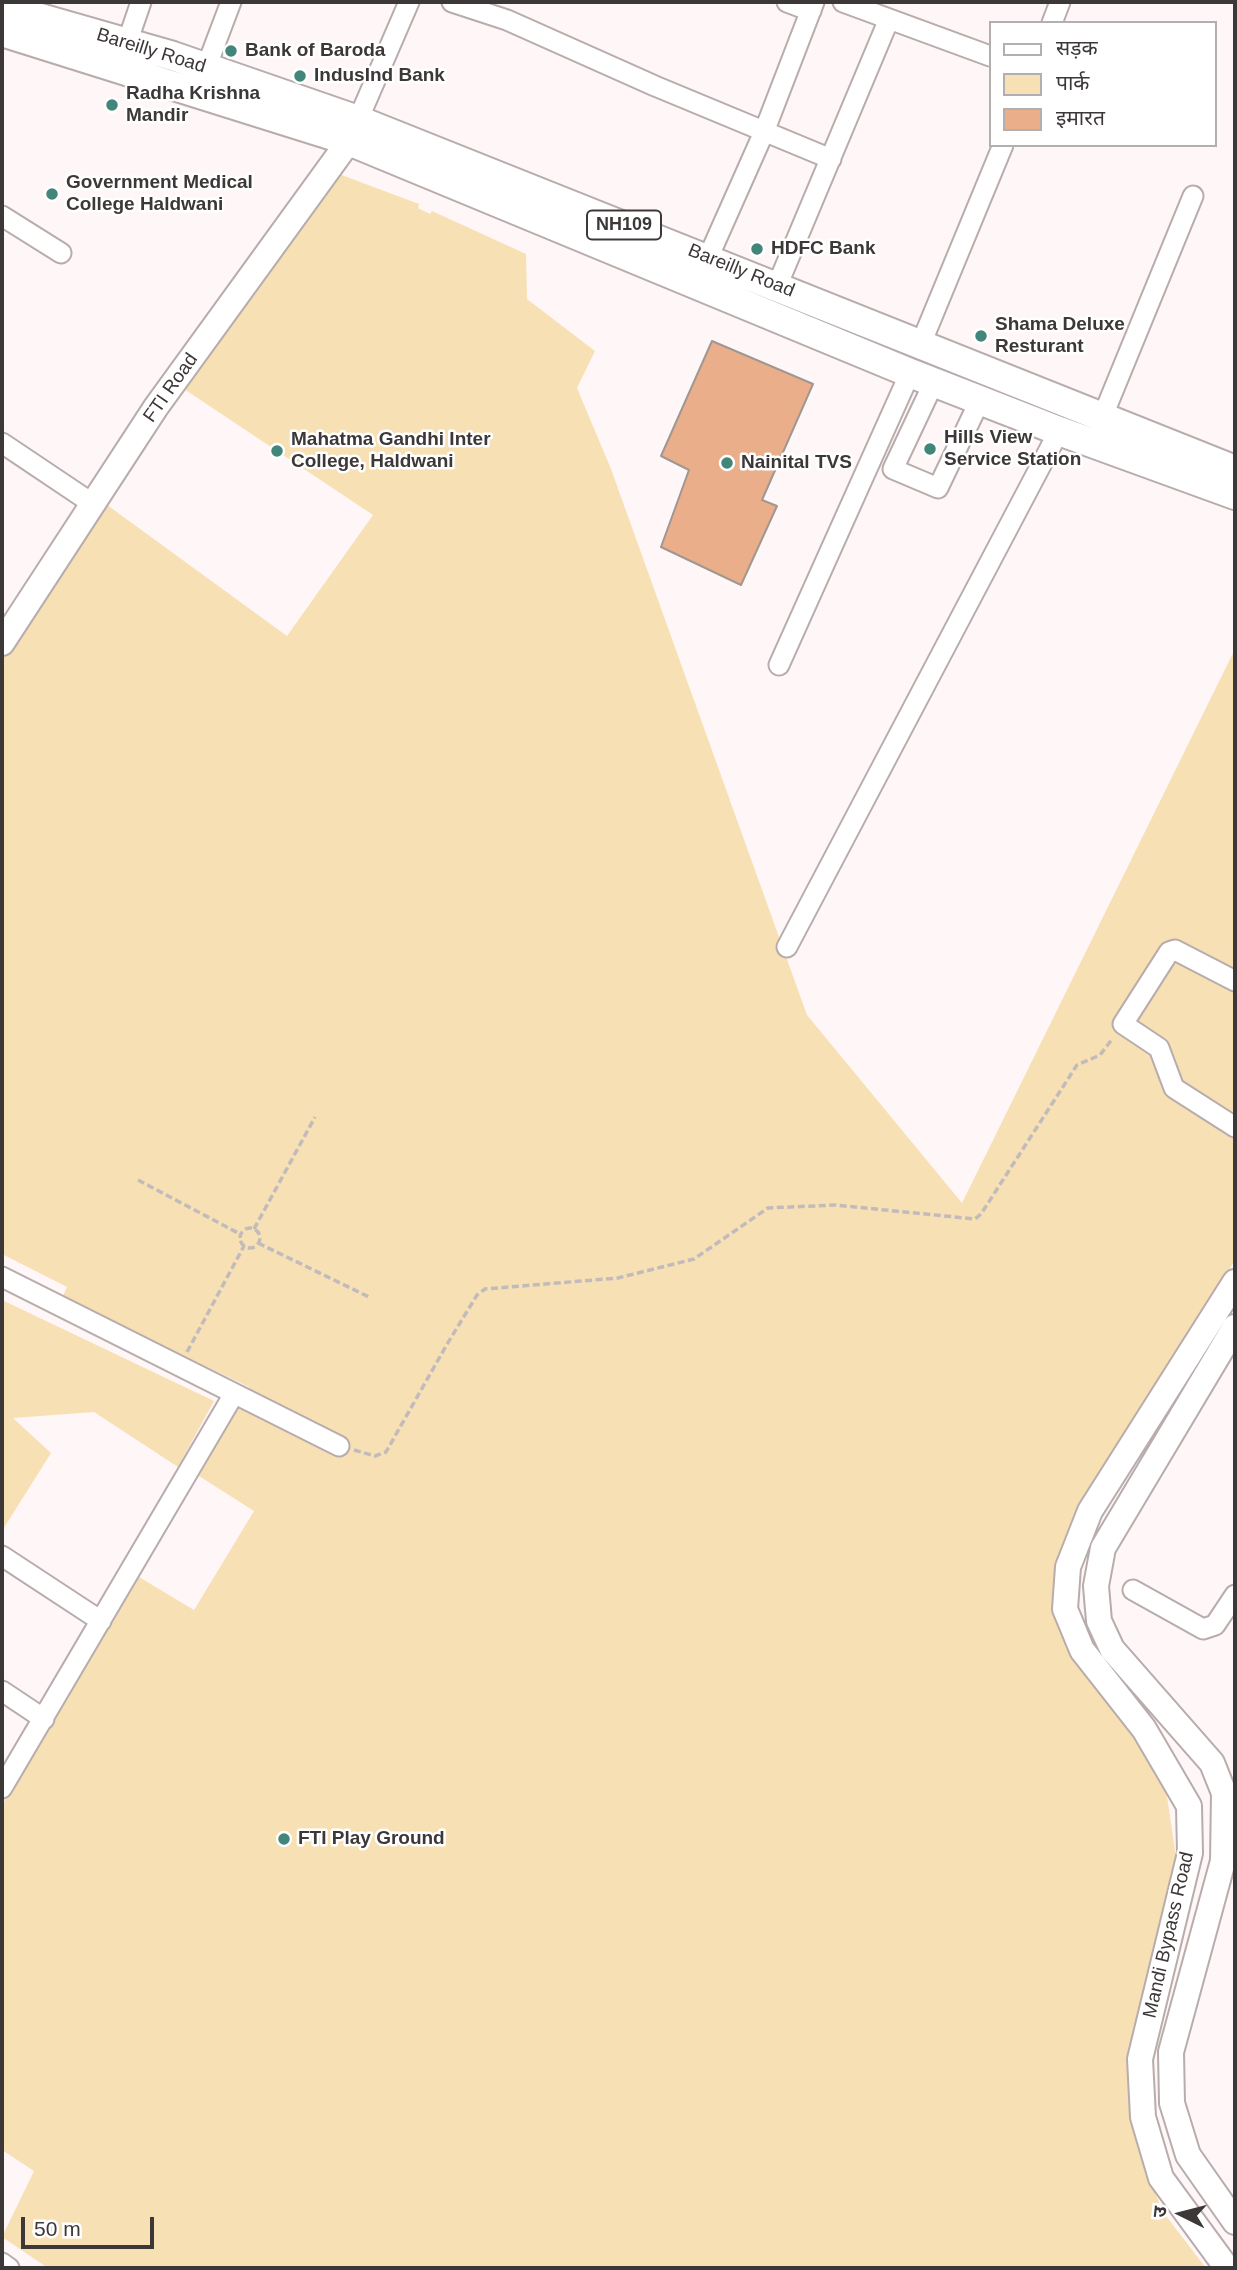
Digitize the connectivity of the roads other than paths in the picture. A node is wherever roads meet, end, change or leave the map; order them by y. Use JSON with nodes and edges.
{"nodes":[{"id":1,"x":141,"y":2,"type":"edge"},
{"id":2,"x":231,"y":2,"type":"edge"},
{"id":3,"x":409,"y":2,"type":"edge"},
{"id":4,"x":452,"y":2,"type":"edge"},
{"id":5,"x":787,"y":2,"type":"edge"},
{"id":6,"x":843,"y":2,"type":"edge"},
{"id":7,"x":1059,"y":2,"type":"edge"},
{"id":8,"x":813,"y":6,"type":"edge"},
{"id":9,"x":2,"y":7,"type":"edge"},
{"id":10,"x":889,"y":19,"type":"junction"},
{"id":11,"x":1053,"y":21,"type":"edge"},
{"id":12,"x":2,"y":32,"type":"edge"},
{"id":13,"x":127,"y":43,"type":"junction"},
{"id":14,"x":988,"y":55,"type":"edge"},
{"id":15,"x":206,"y":68,"type":"junction"},
{"id":16,"x":354,"y":130,"type":"junction"},
{"id":17,"x":764,"y":132,"type":"junction"},
{"id":18,"x":1002,"y":147,"type":"edge"},
{"id":19,"x":831,"y":159,"type":"junction"},
{"id":20,"x":1193,"y":196,"type":"dead end"},
{"id":21,"x":2,"y":216,"type":"edge"},
{"id":22,"x":61,"y":253,"type":"dead end"},
{"id":23,"x":702,"y":270,"type":"junction"},
{"id":24,"x":777,"y":286,"type":"junction"},
{"id":25,"x":920,"y":346,"type":"junction"},
{"id":26,"x":922,"y":378,"type":"junction"},
{"id":27,"x":980,"y":400,"type":"junction"},
{"id":28,"x":1102,"y":418,"type":"junction"},
{"id":29,"x":1059,"y":432,"type":"junction"},
{"id":30,"x":2,"y":443,"type":"edge"},
{"id":31,"x":1235,"y":470,"type":"edge"},
{"id":32,"x":1235,"y":495,"type":"edge"},
{"id":33,"x":93,"y":504,"type":"junction"},
{"id":34,"x":2,"y":643,"type":"edge"},
{"id":35,"x":779,"y":665,"type":"dead end"},
{"id":36,"x":787,"y":947,"type":"dead end"},
{"id":37,"x":1235,"y":981,"type":"edge"},
{"id":38,"x":1235,"y":1127,"type":"edge"},
{"id":39,"x":2,"y":1277,"type":"edge"},
{"id":40,"x":1235,"y":1282,"type":"edge"},
{"id":41,"x":1235,"y":1327,"type":"edge"},
{"id":42,"x":234,"y":1394,"type":"junction"},
{"id":43,"x":339,"y":1446,"type":"road end"},
{"id":44,"x":2,"y":1556,"type":"edge"},
{"id":45,"x":1133,"y":1590,"type":"dead end"},
{"id":46,"x":1235,"y":1595,"type":"edge"},
{"id":47,"x":101,"y":1621,"type":"junction"},
{"id":48,"x":2,"y":1691,"type":"edge"},
{"id":49,"x":44,"y":1719,"type":"junction"},
{"id":50,"x":2,"y":1788,"type":"edge"},
{"id":51,"x":1235,"y":2222,"type":"edge"},
{"id":52,"x":2,"y":2263,"type":"edge"},
{"id":53,"x":9,"y":2268,"type":"edge"},
{"id":54,"x":1227,"y":2268,"type":"edge"}],
"edges":[{"from":1,"to":13,"type":"street"},
{"from":2,"to":15,"type":"street"},
{"from":3,"to":16,"type":"street"},
{"from":4,"to":17,"type":"street"},
{"from":5,"to":8,"type":"street"},
{"from":6,"to":10,"type":"street"},
{"from":7,"to":11,"type":"street"},
{"from":8,"to":17,"type":"street"},
{"from":9,"to":13,"type":"highway","name":"Bareilly Road","number":"NH109"},
{"from":10,"to":14,"type":"street"},
{"from":10,"to":19,"type":"street"},
{"from":12,"to":16,"type":"highway","name":"Bareilly Road","number":"NH109"},
{"from":13,"to":15,"type":"highway","name":"Bareilly Road","number":"NH109"},
{"from":15,"to":16,"type":"highway","name":"Bareilly Road","number":"NH109"},
{"from":16,"to":23,"type":"highway","name":"Bareilly Road","number":"NH109"},
{"from":16,"to":33,"type":"main road","name":"FTI Road"},
{"from":17,"to":19,"type":"street"},
{"from":17,"to":23,"type":"street"},
{"from":18,"to":25,"type":"street"},
{"from":19,"to":24,"type":"street"},
{"from":20,"to":28,"type":"street"},
{"from":21,"to":22,"type":"street"},
{"from":23,"to":24,"type":"highway","name":"Bareilly Road","number":"NH109"},
{"from":23,"to":26,"type":"highway","name":"Bareilly Road","number":"NH109"},
{"from":24,"to":25,"type":"highway","name":"Bareilly Road","number":"NH109"},
{"from":25,"to":26,"type":"highway"},
{"from":25,"to":28,"type":"highway","name":"Bareilly Road","number":"NH109"},
{"from":26,"to":27,"type":"highway","name":"Bareilly Road","number":"NH109"},
{"from":26,"to":27,"type":"street"},
{"from":26,"to":35,"type":"street"},
{"from":27,"to":29,"type":"highway","name":"Bareilly Road","number":"NH109"},
{"from":28,"to":31,"type":"highway","name":"Bareilly Road","number":"NH109"},
{"from":29,"to":32,"type":"highway","name":"Bareilly Road","number":"NH109"},
{"from":29,"to":36,"type":"street"},
{"from":30,"to":33,"type":"street"},
{"from":33,"to":34,"type":"main road","name":"FTI Road"},
{"from":37,"to":38,"type":"street"},
{"from":39,"to":42,"type":"street"},
{"from":40,"to":54,"type":"main road","name":"Mandi Bypass Road"},
{"from":41,"to":51,"type":"main road","name":"Mandi Bypass Road"},
{"from":42,"to":43,"type":"street"},
{"from":42,"to":47,"type":"street"},
{"from":44,"to":47,"type":"street"},
{"from":45,"to":46,"type":"street"},
{"from":47,"to":49,"type":"street"},
{"from":48,"to":49,"type":"street"},
{"from":49,"to":50,"type":"street"},
{"from":52,"to":53,"type":"street"}]}
